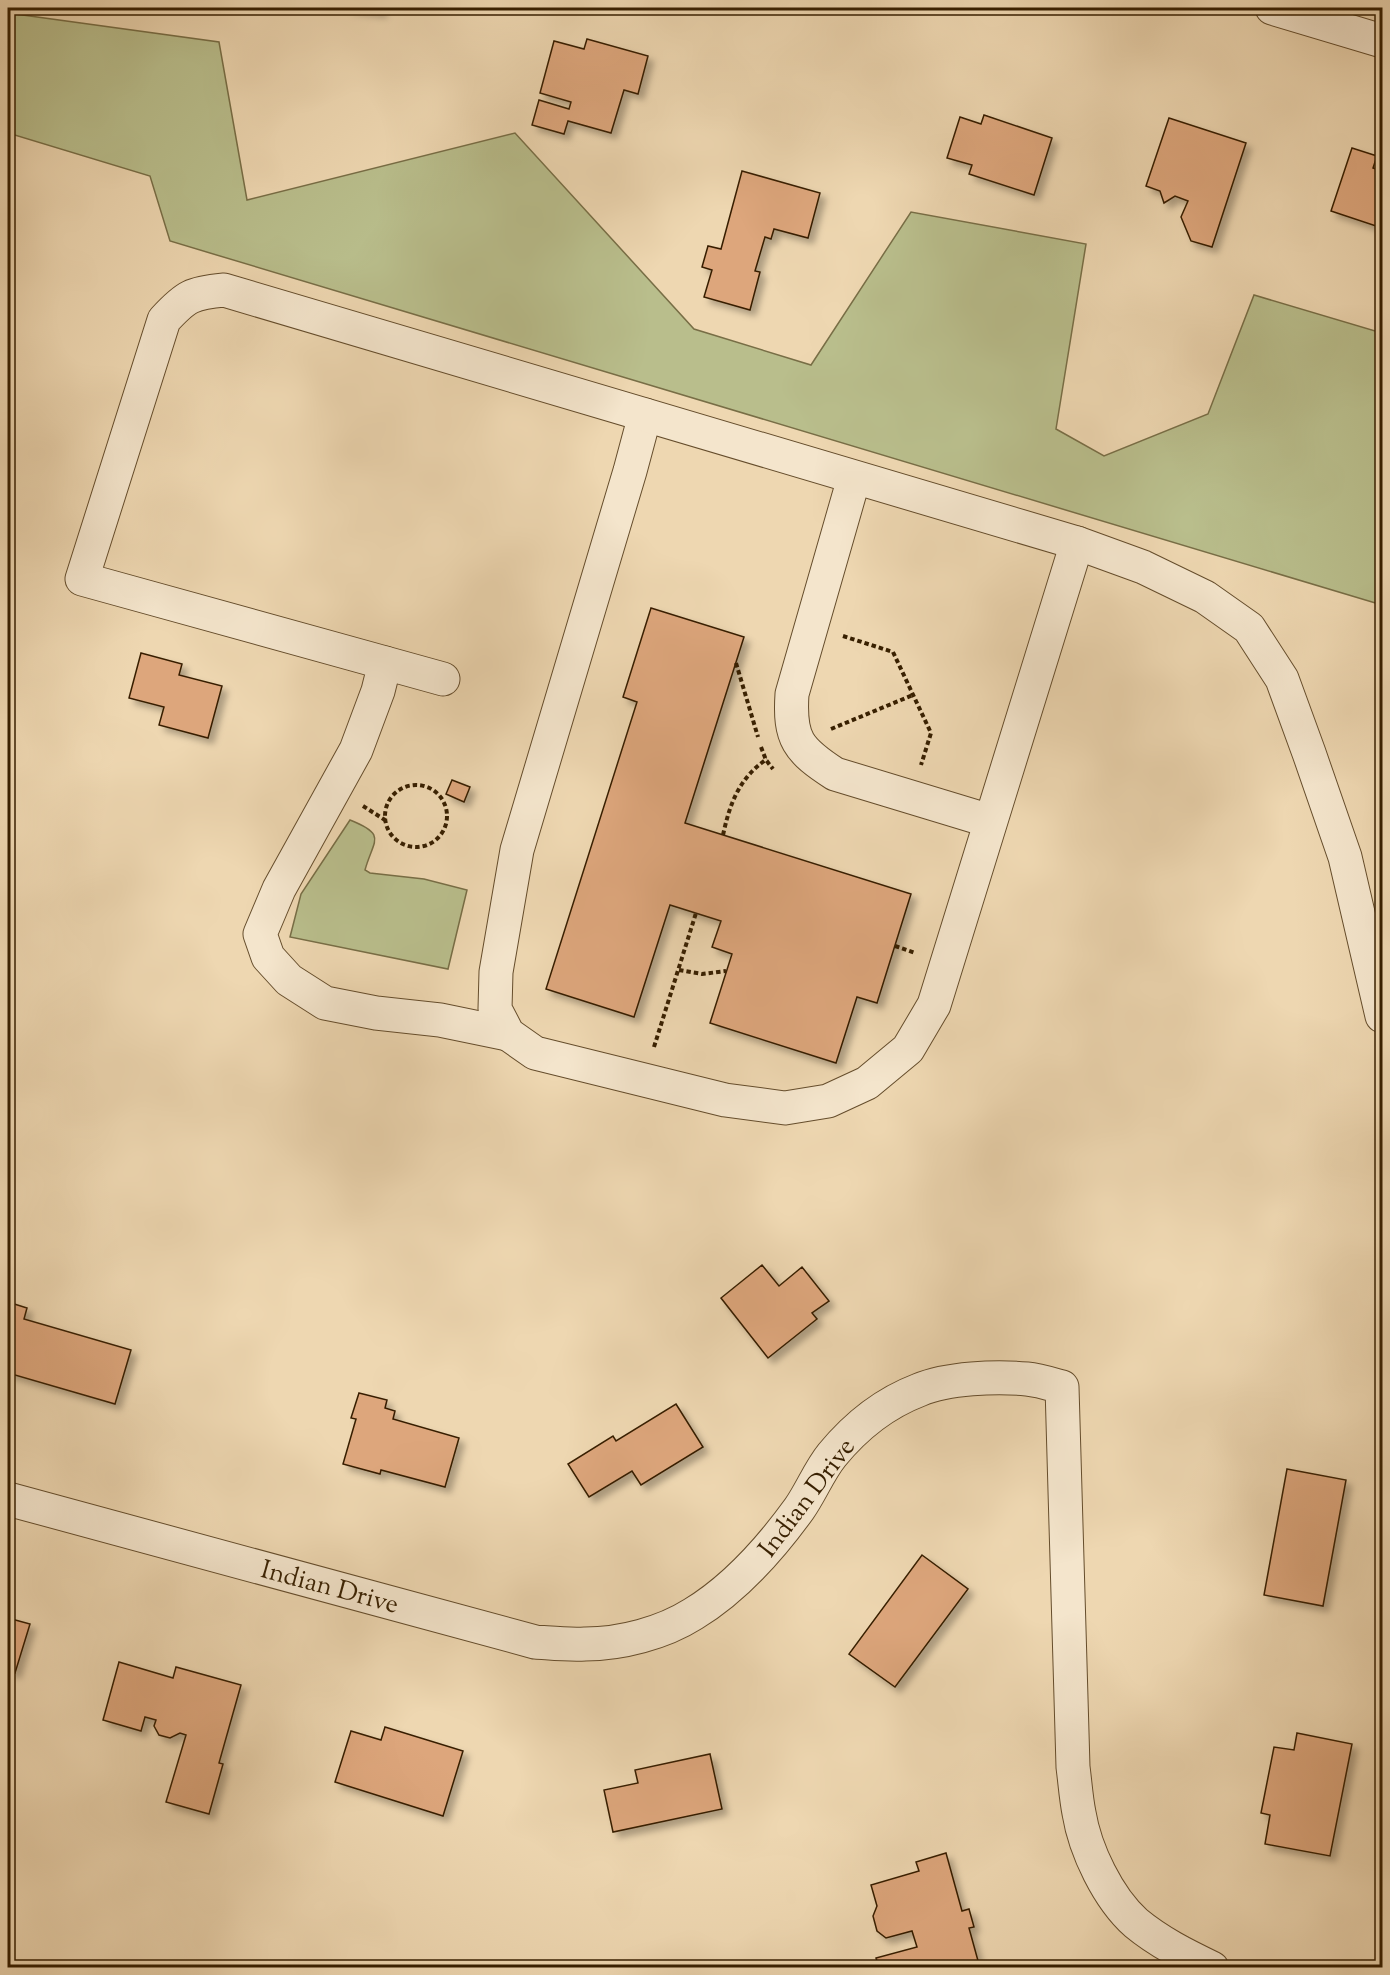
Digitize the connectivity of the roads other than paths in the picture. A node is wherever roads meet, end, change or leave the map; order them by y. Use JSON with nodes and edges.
{"nodes":[{"id":1,"x":1272,"y":8,"type":"edge"},
{"id":2,"x":1383,"y":41,"type":"edge"},
{"id":3,"x":645,"y":416,"type":"junction"},
{"id":4,"x":854,"y":478,"type":"junction"},
{"id":5,"x":1077,"y":543,"type":"junction"},
{"id":6,"x":385,"y":663,"type":"junction"},
{"id":7,"x":442,"y":680,"type":"dead end"},
{"id":8,"x":990,"y":821,"type":"junction"},
{"id":9,"x":1383,"y":1016,"type":"edge"},
{"id":10,"x":508,"y":1034,"type":"junction"},
{"id":11,"x":8,"y":1499,"type":"edge"},
{"id":12,"x":1212,"y":1968,"type":"edge"}],
"edges":[{"from":1,"to":2,"type":"street"},
{"from":3,"to":4,"type":"street"},
{"from":3,"to":6,"type":"street"},
{"from":3,"to":10,"type":"street"},
{"from":4,"to":5,"type":"street"},
{"from":4,"to":8,"type":"street"},
{"from":5,"to":8,"type":"street"},
{"from":5,"to":9,"type":"street"},
{"from":6,"to":7,"type":"street"},
{"from":6,"to":10,"type":"street"},
{"from":8,"to":10,"type":"street"},
{"from":11,"to":12,"type":"street","name":"Indian Drive"}]}
